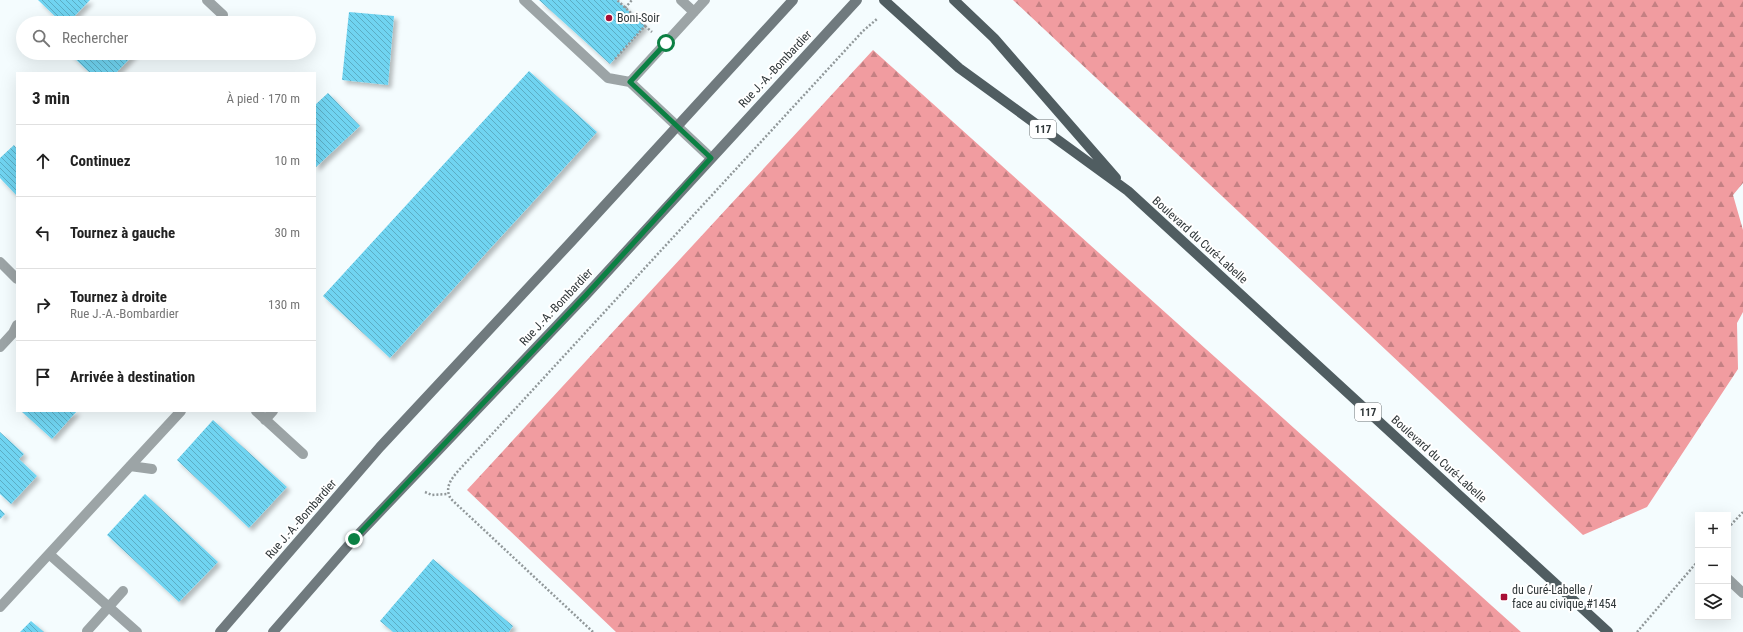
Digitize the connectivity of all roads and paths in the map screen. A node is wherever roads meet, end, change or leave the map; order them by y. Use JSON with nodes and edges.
{"nodes":[{"id":1,"x":207,"y":0,"type":"edge"},
{"id":2,"x":524,"y":0,"type":"edge"},
{"id":3,"x":617,"y":0,"type":"edge"},
{"id":4,"x":632,"y":0,"type":"edge"},
{"id":5,"x":681,"y":0,"type":"edge"},
{"id":6,"x":705,"y":0,"type":"edge"},
{"id":7,"x":793,"y":0,"type":"edge"},
{"id":8,"x":857,"y":0,"type":"edge"},
{"id":9,"x":884,"y":0,"type":"edge"},
{"id":10,"x":954,"y":0,"type":"edge"},
{"id":11,"x":625,"y":8,"type":"junction"},
{"id":12,"x":694,"y":12,"type":"junction"},
{"id":13,"x":223,"y":15,"type":"dead end"},
{"id":14,"x":872,"y":24,"type":"dead end"},
{"id":15,"x":610,"y":64,"type":"dead end"},
{"id":16,"x":630,"y":82,"type":"junction"},
{"id":17,"x":677,"y":126,"type":"junction"},
{"id":18,"x":711,"y":158,"type":"junction"},
{"id":19,"x":1128,"y":191,"type":"junction"},
{"id":20,"x":0,"y":262,"type":"edge"},
{"id":21,"x":16,"y":278,"type":"edge"},
{"id":22,"x":16,"y":328,"type":"edge"},
{"id":23,"x":0,"y":347,"type":"edge"},
{"id":24,"x":180,"y":412,"type":"edge"},
{"id":25,"x":257,"y":412,"type":"edge"},
{"id":26,"x":272,"y":412,"type":"edge"},
{"id":27,"x":265,"y":420,"type":"junction"},
{"id":28,"x":303,"y":454,"type":"dead end"},
{"id":29,"x":130,"y":466,"type":"junction"},
{"id":30,"x":152,"y":469,"type":"dead end"},
{"id":31,"x":425,"y":492,"type":"dead end"},
{"id":32,"x":448,"y":494,"type":"junction"},
{"id":33,"x":1743,"y":512,"type":"edge"},
{"id":34,"x":1731,"y":525,"type":"edge"},
{"id":35,"x":49,"y":554,"type":"junction"},
{"id":36,"x":1695,"y":564,"type":"edge"},
{"id":37,"x":1731,"y":583,"type":"edge"},
{"id":38,"x":123,"y":591,"type":"dead end"},
{"id":39,"x":1743,"y":593,"type":"edge"},
{"id":40,"x":108,"y":606,"type":"junction"},
{"id":41,"x":0,"y":607,"type":"edge"},
{"id":42,"x":87,"y":631,"type":"dead end"},
{"id":43,"x":137,"y":632,"type":"edge"},
{"id":44,"x":220,"y":632,"type":"edge"},
{"id":45,"x":273,"y":632,"type":"edge"},
{"id":46,"x":593,"y":632,"type":"edge"},
{"id":47,"x":1608,"y":632,"type":"edge"},
{"id":48,"x":1637,"y":632,"type":"edge"}],
"edges":[{"from":1,"to":13,"type":"street"},
{"from":2,"to":16,"type":"street"},
{"from":3,"to":11,"type":"path"},
{"from":4,"to":11,"type":"path"},
{"from":5,"to":12,"type":"street"},
{"from":6,"to":12,"type":"street"},
{"from":7,"to":17,"type":"street","name":"Rue J.-A.-Bombardier"},
{"from":8,"to":18,"type":"street","name":"Rue J.-A.-Bombardier"},
{"from":9,"to":19,"type":"main road","name":"Boulevard du Curé-Labelle","number":"117"},
{"from":10,"to":19,"type":"main road","name":"Boulevard du Curé-Labelle","number":"117"},
{"from":11,"to":15,"type":"path"},
{"from":12,"to":16,"type":"street"},
{"from":14,"to":32,"type":"path"},
{"from":16,"to":17,"type":"street"},
{"from":17,"to":18,"type":"street"},
{"from":17,"to":44,"type":"street","name":"Rue J.-A.-Bombardier"},
{"from":18,"to":45,"type":"street","name":"Rue J.-A.-Bombardier"},
{"from":19,"to":47,"type":"main road","name":"Boulevard du Curé-Labelle","number":"117"},
{"from":20,"to":21,"type":"street"},
{"from":22,"to":23,"type":"street"},
{"from":24,"to":29,"type":"street"},
{"from":25,"to":27,"type":"street"},
{"from":26,"to":27,"type":"street"},
{"from":27,"to":28,"type":"street"},
{"from":29,"to":30,"type":"street"},
{"from":29,"to":35,"type":"street"},
{"from":31,"to":32,"type":"path"},
{"from":32,"to":46,"type":"path"},
{"from":33,"to":34,"type":"path"},
{"from":35,"to":40,"type":"street"},
{"from":35,"to":41,"type":"street"},
{"from":36,"to":48,"type":"path"},
{"from":37,"to":39,"type":"street"},
{"from":38,"to":40,"type":"street"},
{"from":40,"to":42,"type":"street"},
{"from":40,"to":43,"type":"street"}]}
